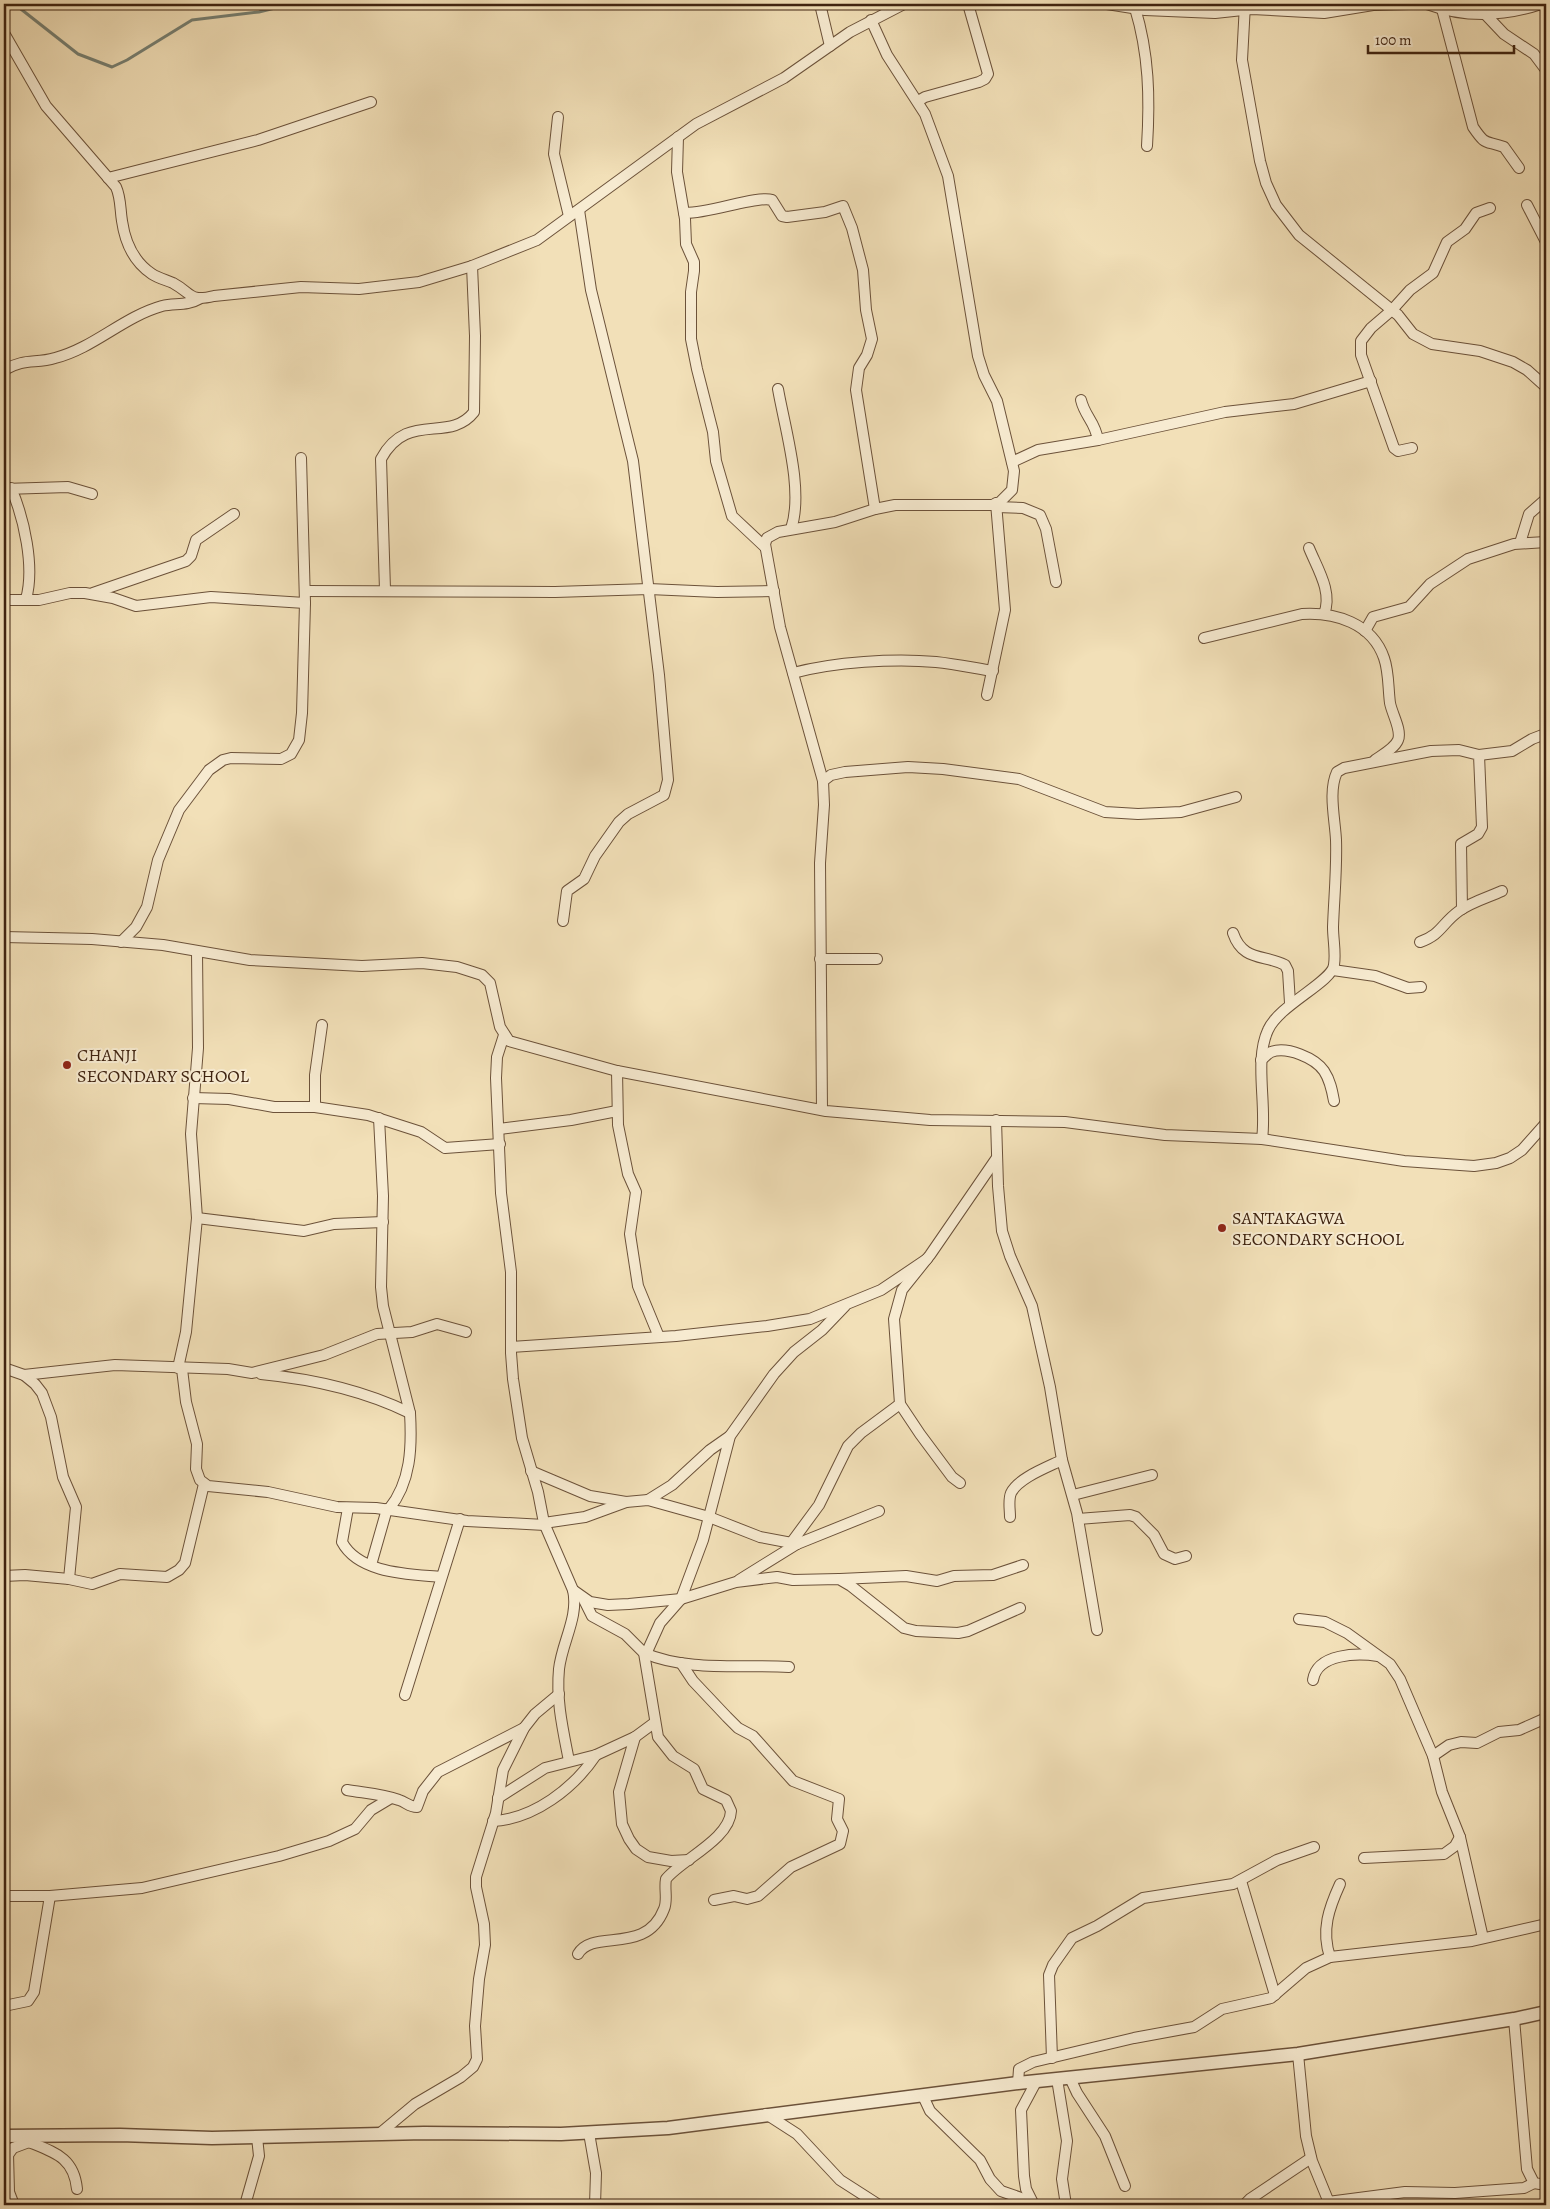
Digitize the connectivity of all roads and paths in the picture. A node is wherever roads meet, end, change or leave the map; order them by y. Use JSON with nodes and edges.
{"nodes":[{"id":1,"x":820,"y":4,"type":"edge"},
{"id":2,"x":904,"y":4,"type":"edge"},
{"id":3,"x":968,"y":4,"type":"edge"},
{"id":4,"x":1108,"y":4,"type":"edge"},
{"id":5,"x":1409,"y":4,"type":"edge"},
{"id":6,"x":1427,"y":4,"type":"edge"},
{"id":7,"x":1540,"y":4,"type":"edge"},
{"id":8,"x":1245,"y":6,"type":"edge"},
{"id":9,"x":1158,"y":7,"type":"edge"},
{"id":10,"x":1135,"y":8,"type":"junction"},
{"id":11,"x":1442,"y":9,"type":"junction"},
{"id":12,"x":1486,"y":15,"type":"junction"},
{"id":13,"x":871,"y":20,"type":"junction"},
{"id":14,"x":4,"y":33,"type":"edge"},
{"id":15,"x":830,"y":46,"type":"junction"},
{"id":16,"x":1546,"y":70,"type":"edge"},
{"id":17,"x":918,"y":101,"type":"junction"},
{"id":18,"x":370,"y":102,"type":"dead end"},
{"id":19,"x":558,"y":117,"type":"dead end"},
{"id":20,"x":678,"y":137,"type":"junction"},
{"id":21,"x":1147,"y":146,"type":"dead end"},
{"id":22,"x":1519,"y":168,"type":"dead end"},
{"id":23,"x":108,"y":178,"type":"junction"},
{"id":24,"x":1527,"y":205,"type":"dead end"},
{"id":25,"x":1490,"y":208,"type":"dead end"},
{"id":26,"x":579,"y":210,"type":"junction"},
{"id":27,"x":684,"y":213,"type":"junction"},
{"id":28,"x":569,"y":216,"type":"junction"},
{"id":29,"x":1546,"y":242,"type":"edge"},
{"id":30,"x":472,"y":266,"type":"junction"},
{"id":31,"x":199,"y":299,"type":"junction"},
{"id":32,"x":1392,"y":310,"type":"junction"},
{"id":33,"x":4,"y":370,"type":"edge"},
{"id":34,"x":1371,"y":381,"type":"junction"},
{"id":35,"x":1546,"y":387,"type":"edge"},
{"id":36,"x":778,"y":389,"type":"dead end"},
{"id":37,"x":1082,"y":400,"type":"dead end"},
{"id":38,"x":1098,"y":440,"type":"junction"},
{"id":39,"x":1412,"y":448,"type":"dead end"},
{"id":40,"x":301,"y":458,"type":"dead end"},
{"id":41,"x":1012,"y":462,"type":"junction"},
{"id":42,"x":7,"y":488,"type":"edge"},
{"id":43,"x":92,"y":494,"type":"dead end"},
{"id":44,"x":1546,"y":499,"type":"edge"},
{"id":45,"x":996,"y":505,"type":"junction"},
{"id":46,"x":875,"y":509,"type":"junction"},
{"id":47,"x":234,"y":514,"type":"dead end"},
{"id":48,"x":791,"y":529,"type":"junction"},
{"id":49,"x":1546,"y":542,"type":"edge"},
{"id":50,"x":1520,"y":543,"type":"junction"},
{"id":51,"x":765,"y":547,"type":"junction"},
{"id":52,"x":1309,"y":548,"type":"dead end"},
{"id":53,"x":1056,"y":582,"type":"dead end"},
{"id":54,"x":649,"y":589,"type":"junction"},
{"id":55,"x":385,"y":590,"type":"junction"},
{"id":56,"x":305,"y":591,"type":"junction"},
{"id":57,"x":774,"y":591,"type":"junction"},
{"id":58,"x":92,"y":594,"type":"junction"},
{"id":59,"x":26,"y":599,"type":"junction"},
{"id":60,"x":4,"y":600,"type":"edge"},
{"id":61,"x":305,"y":602,"type":"junction"},
{"id":62,"x":1324,"y":614,"type":"junction"},
{"id":63,"x":1365,"y":631,"type":"junction"},
{"id":64,"x":1204,"y":638,"type":"dead end"},
{"id":65,"x":993,"y":671,"type":"junction"},
{"id":66,"x":794,"y":673,"type":"junction"},
{"id":67,"x":987,"y":695,"type":"dead end"},
{"id":68,"x":1546,"y":734,"type":"edge"},
{"id":69,"x":1479,"y":755,"type":"junction"},
{"id":70,"x":1373,"y":762,"type":"junction"},
{"id":71,"x":823,"y":781,"type":"junction"},
{"id":72,"x":1236,"y":797,"type":"dead end"},
{"id":73,"x":1502,"y":892,"type":"dead end"},
{"id":74,"x":1462,"y":909,"type":"junction"},
{"id":75,"x":563,"y":921,"type":"dead end"},
{"id":76,"x":1233,"y":933,"type":"dead end"},
{"id":77,"x":4,"y":936,"type":"edge"},
{"id":78,"x":121,"y":942,"type":"junction"},
{"id":79,"x":1420,"y":942,"type":"dead end"},
{"id":80,"x":197,"y":952,"type":"junction"},
{"id":81,"x":820,"y":959,"type":"junction"},
{"id":82,"x":877,"y":959,"type":"dead end"},
{"id":83,"x":1333,"y":970,"type":"junction"},
{"id":84,"x":1421,"y":987,"type":"dead end"},
{"id":85,"x":1290,"y":1003,"type":"junction"},
{"id":86,"x":322,"y":1025,"type":"dead end"},
{"id":87,"x":504,"y":1034,"type":"junction"},
{"id":88,"x":1261,"y":1060,"type":"junction"},
{"id":89,"x":617,"y":1071,"type":"junction"},
{"id":90,"x":193,"y":1098,"type":"junction"},
{"id":91,"x":1334,"y":1101,"type":"dead end"},
{"id":92,"x":315,"y":1107,"type":"junction"},
{"id":93,"x":822,"y":1110,"type":"junction"},
{"id":94,"x":617,"y":1111,"type":"junction"},
{"id":95,"x":379,"y":1118,"type":"junction"},
{"id":96,"x":996,"y":1120,"type":"junction"},
{"id":97,"x":1546,"y":1123,"type":"edge"},
{"id":98,"x":499,"y":1129,"type":"junction"},
{"id":99,"x":1262,"y":1139,"type":"junction"},
{"id":100,"x":500,"y":1144,"type":"junction"},
{"id":101,"x":996,"y":1159,"type":"junction"},
{"id":102,"x":197,"y":1218,"type":"junction"},
{"id":103,"x":382,"y":1222,"type":"junction"},
{"id":104,"x":927,"y":1260,"type":"junction"},
{"id":105,"x":845,"y":1306,"type":"junction"},
{"id":106,"x":466,"y":1332,"type":"dead end"},
{"id":107,"x":390,"y":1334,"type":"junction"},
{"id":108,"x":659,"y":1337,"type":"junction"},
{"id":109,"x":511,"y":1347,"type":"junction"},
{"id":110,"x":4,"y":1368,"type":"edge"},
{"id":111,"x":180,"y":1368,"type":"junction"},
{"id":112,"x":252,"y":1373,"type":"junction"},
{"id":113,"x":24,"y":1375,"type":"junction"},
{"id":114,"x":900,"y":1404,"type":"junction"},
{"id":115,"x":410,"y":1412,"type":"junction"},
{"id":116,"x":730,"y":1436,"type":"junction"},
{"id":117,"x":1062,"y":1460,"type":"junction"},
{"id":118,"x":530,"y":1471,"type":"junction"},
{"id":119,"x":1152,"y":1475,"type":"dead end"},
{"id":120,"x":960,"y":1483,"type":"dead end"},
{"id":121,"x":204,"y":1484,"type":"junction"},
{"id":122,"x":1073,"y":1495,"type":"junction"},
{"id":123,"x":648,"y":1500,"type":"junction"},
{"id":124,"x":626,"y":1502,"type":"junction"},
{"id":125,"x":348,"y":1508,"type":"junction"},
{"id":126,"x":388,"y":1509,"type":"junction"},
{"id":127,"x":880,"y":1511,"type":"dead end"},
{"id":128,"x":709,"y":1517,"type":"junction"},
{"id":129,"x":1010,"y":1517,"type":"dead end"},
{"id":130,"x":460,"y":1519,"type":"junction"},
{"id":131,"x":1078,"y":1519,"type":"junction"},
{"id":132,"x":544,"y":1524,"type":"junction"},
{"id":133,"x":794,"y":1544,"type":"junction"},
{"id":134,"x":1186,"y":1556,"type":"dead end"},
{"id":135,"x":371,"y":1565,"type":"junction"},
{"id":136,"x":1023,"y":1565,"type":"dead end"},
{"id":137,"x":4,"y":1576,"type":"edge"},
{"id":138,"x":441,"y":1577,"type":"junction"},
{"id":139,"x":69,"y":1579,"type":"junction"},
{"id":140,"x":839,"y":1579,"type":"junction"},
{"id":141,"x":736,"y":1582,"type":"junction"},
{"id":142,"x":573,"y":1590,"type":"junction"},
{"id":143,"x":583,"y":1598,"type":"junction"},
{"id":144,"x":682,"y":1599,"type":"junction"},
{"id":145,"x":1020,"y":1608,"type":"dead end"},
{"id":146,"x":1299,"y":1619,"type":"dead end"},
{"id":147,"x":1097,"y":1630,"type":"dead end"},
{"id":148,"x":645,"y":1653,"type":"junction"},
{"id":149,"x":1379,"y":1656,"type":"junction"},
{"id":150,"x":681,"y":1663,"type":"junction"},
{"id":151,"x":789,"y":1667,"type":"dead end"},
{"id":152,"x":1313,"y":1680,"type":"dead end"},
{"id":153,"x":559,"y":1694,"type":"junction"},
{"id":154,"x":406,"y":1695,"type":"dead end"},
{"id":155,"x":1546,"y":1718,"type":"edge"},
{"id":156,"x":654,"y":1723,"type":"junction"},
{"id":157,"x":524,"y":1728,"type":"junction"},
{"id":158,"x":635,"y":1737,"type":"junction"},
{"id":159,"x":596,"y":1755,"type":"junction"},
{"id":160,"x":1433,"y":1756,"type":"junction"},
{"id":161,"x":569,"y":1762,"type":"junction"},
{"id":162,"x":346,"y":1790,"type":"dead end"},
{"id":163,"x":391,"y":1798,"type":"junction"},
{"id":164,"x":498,"y":1798,"type":"junction"},
{"id":165,"x":493,"y":1821,"type":"junction"},
{"id":166,"x":1460,"y":1837,"type":"junction"},
{"id":167,"x":1314,"y":1847,"type":"dead end"},
{"id":168,"x":1364,"y":1858,"type":"dead end"},
{"id":169,"x":690,"y":1860,"type":"junction"},
{"id":170,"x":1241,"y":1881,"type":"junction"},
{"id":171,"x":1340,"y":1884,"type":"dead end"},
{"id":172,"x":4,"y":1896,"type":"edge"},
{"id":173,"x":50,"y":1896,"type":"junction"},
{"id":174,"x":714,"y":1900,"type":"dead end"},
{"id":175,"x":1546,"y":1924,"type":"edge"},
{"id":176,"x":1483,"y":1938,"type":"junction"},
{"id":177,"x":578,"y":1954,"type":"dead end"},
{"id":178,"x":1330,"y":1957,"type":"junction"},
{"id":179,"x":1275,"y":1995,"type":"junction"},
{"id":180,"x":4,"y":2006,"type":"edge"},
{"id":181,"x":1546,"y":2012,"type":"edge"},
{"id":182,"x":1514,"y":2019,"type":"junction"},
{"id":183,"x":1298,"y":2054,"type":"junction"},
{"id":184,"x":1052,"y":2058,"type":"junction"},
{"id":185,"x":1063,"y":2079,"type":"junction"},
{"id":186,"x":1036,"y":2082,"type":"junction"},
{"id":187,"x":1018,"y":2084,"type":"junction"},
{"id":188,"x":923,"y":2096,"type":"junction"},
{"id":189,"x":766,"y":2114,"type":"junction"},
{"id":190,"x":589,"y":2133,"type":"junction"},
{"id":191,"x":379,"y":2134,"type":"junction"},
{"id":192,"x":4,"y":2136,"type":"edge"},
{"id":193,"x":257,"y":2137,"type":"junction"},
{"id":194,"x":29,"y":2139,"type":"junction"},
{"id":195,"x":6,"y":2157,"type":"edge"},
{"id":196,"x":1311,"y":2158,"type":"junction"},
{"id":197,"x":1534,"y":2183,"type":"junction"},
{"id":198,"x":1546,"y":2185,"type":"edge"},
{"id":199,"x":1125,"y":2186,"type":"dead end"},
{"id":200,"x":77,"y":2190,"type":"dead end"},
{"id":201,"x":1032,"y":2203,"type":"edge"},
{"id":202,"x":1329,"y":2204,"type":"edge"},
{"id":203,"x":14,"y":2205,"type":"edge"},
{"id":204,"x":245,"y":2205,"type":"edge"},
{"id":205,"x":595,"y":2205,"type":"edge"},
{"id":206,"x":879,"y":2205,"type":"edge"},
{"id":207,"x":1066,"y":2205,"type":"edge"},
{"id":208,"x":1244,"y":2205,"type":"edge"}],
"edges":[{"from":1,"to":15,"type":"street"},
{"from":2,"to":13,"type":"street"},
{"from":3,"to":17,"type":"street"},
{"from":4,"to":10,"type":"street"},
{"from":5,"to":8,"type":"street"},
{"from":6,"to":11,"type":"street"},
{"from":7,"to":12,"type":"street"},
{"from":8,"to":9,"type":"street"},
{"from":8,"to":32,"type":"street"},
{"from":9,"to":10,"type":"street"},
{"from":10,"to":21,"type":"street"},
{"from":11,"to":12,"type":"street"},
{"from":11,"to":22,"type":"street"},
{"from":12,"to":16,"type":"street"},
{"from":13,"to":15,"type":"street"},
{"from":13,"to":17,"type":"street"},
{"from":14,"to":23,"type":"street"},
{"from":15,"to":20,"type":"street"},
{"from":17,"to":41,"type":"street"},
{"from":18,"to":23,"type":"street"},
{"from":19,"to":28,"type":"street"},
{"from":20,"to":26,"type":"street"},
{"from":20,"to":27,"type":"street"},
{"from":23,"to":31,"type":"street"},
{"from":24,"to":29,"type":"street"},
{"from":25,"to":32,"type":"street"},
{"from":26,"to":28,"type":"street"},
{"from":26,"to":54,"type":"street"},
{"from":27,"to":46,"type":"street"},
{"from":27,"to":51,"type":"street"},
{"from":28,"to":30,"type":"street"},
{"from":30,"to":31,"type":"street"},
{"from":30,"to":55,"type":"street"},
{"from":31,"to":33,"type":"street"},
{"from":32,"to":34,"type":"street"},
{"from":32,"to":35,"type":"street"},
{"from":34,"to":38,"type":"street"},
{"from":34,"to":39,"type":"street"},
{"from":36,"to":48,"type":"street"},
{"from":37,"to":38,"type":"street"},
{"from":38,"to":41,"type":"street"},
{"from":40,"to":56,"type":"street"},
{"from":41,"to":45,"type":"street"},
{"from":42,"to":43,"type":"street"},
{"from":42,"to":59,"type":"street"},
{"from":44,"to":50,"type":"street"},
{"from":45,"to":46,"type":"street"},
{"from":45,"to":53,"type":"street"},
{"from":45,"to":65,"type":"street"},
{"from":46,"to":48,"type":"street"},
{"from":47,"to":58,"type":"street"},
{"from":48,"to":51,"type":"street"},
{"from":49,"to":50,"type":"street"},
{"from":50,"to":63,"type":"street"},
{"from":51,"to":57,"type":"street"},
{"from":52,"to":62,"type":"street"},
{"from":54,"to":55,"type":"street"},
{"from":54,"to":57,"type":"street"},
{"from":54,"to":75,"type":"street"},
{"from":55,"to":56,"type":"street"},
{"from":56,"to":61,"type":"street"},
{"from":57,"to":66,"type":"street"},
{"from":58,"to":59,"type":"street"},
{"from":58,"to":61,"type":"street"},
{"from":59,"to":60,"type":"street"},
{"from":61,"to":78,"type":"street"},
{"from":62,"to":63,"type":"street"},
{"from":62,"to":64,"type":"street"},
{"from":63,"to":70,"type":"street"},
{"from":65,"to":66,"type":"street"},
{"from":65,"to":67,"type":"street"},
{"from":66,"to":71,"type":"street"},
{"from":68,"to":69,"type":"street"},
{"from":69,"to":70,"type":"street"},
{"from":69,"to":74,"type":"street"},
{"from":70,"to":83,"type":"street"},
{"from":71,"to":72,"type":"street"},
{"from":71,"to":81,"type":"street"},
{"from":73,"to":74,"type":"street"},
{"from":74,"to":79,"type":"street"},
{"from":76,"to":85,"type":"street"},
{"from":77,"to":78,"type":"street"},
{"from":78,"to":80,"type":"street"},
{"from":80,"to":87,"type":"street"},
{"from":80,"to":90,"type":"street"},
{"from":81,"to":82,"type":"street"},
{"from":81,"to":93,"type":"street"},
{"from":83,"to":84,"type":"street"},
{"from":83,"to":85,"type":"street"},
{"from":85,"to":88,"type":"street"},
{"from":86,"to":92,"type":"street"},
{"from":87,"to":89,"type":"street"},
{"from":87,"to":98,"type":"street"},
{"from":88,"to":91,"type":"street"},
{"from":88,"to":99,"type":"street"},
{"from":89,"to":93,"type":"street"},
{"from":89,"to":94,"type":"street"},
{"from":90,"to":92,"type":"street"},
{"from":90,"to":102,"type":"street"},
{"from":92,"to":95,"type":"street"},
{"from":93,"to":96,"type":"street"},
{"from":94,"to":98,"type":"street"},
{"from":94,"to":108,"type":"street"},
{"from":95,"to":100,"type":"street"},
{"from":95,"to":103,"type":"street"},
{"from":96,"to":99,"type":"street"},
{"from":96,"to":101,"type":"street"},
{"from":97,"to":99,"type":"street"},
{"from":98,"to":100,"type":"street"},
{"from":100,"to":109,"type":"street"},
{"from":101,"to":104,"type":"street"},
{"from":101,"to":117,"type":"street"},
{"from":102,"to":103,"type":"street"},
{"from":102,"to":111,"type":"street"},
{"from":103,"to":107,"type":"street"},
{"from":104,"to":105,"type":"street"},
{"from":104,"to":114,"type":"street"},
{"from":105,"to":108,"type":"street"},
{"from":105,"to":116,"type":"street"},
{"from":106,"to":107,"type":"street"},
{"from":107,"to":112,"type":"street"},
{"from":107,"to":115,"type":"street"},
{"from":108,"to":109,"type":"street"},
{"from":109,"to":118,"type":"street"},
{"from":110,"to":113,"type":"street"},
{"from":111,"to":112,"type":"street"},
{"from":111,"to":113,"type":"street"},
{"from":111,"to":121,"type":"street"},
{"from":112,"to":115,"type":"street"},
{"from":113,"to":139,"type":"street"},
{"from":114,"to":120,"type":"street"},
{"from":114,"to":133,"type":"street"},
{"from":115,"to":126,"type":"street"},
{"from":116,"to":123,"type":"street"},
{"from":116,"to":128,"type":"street"},
{"from":117,"to":122,"type":"street"},
{"from":117,"to":129,"type":"street"},
{"from":118,"to":124,"type":"street"},
{"from":118,"to":132,"type":"street"},
{"from":119,"to":122,"type":"street"},
{"from":121,"to":125,"type":"street"},
{"from":121,"to":139,"type":"street"},
{"from":122,"to":131,"type":"street"},
{"from":123,"to":124,"type":"street"},
{"from":123,"to":128,"type":"street"},
{"from":124,"to":132,"type":"street"},
{"from":125,"to":126,"type":"street"},
{"from":125,"to":135,"type":"street"},
{"from":126,"to":130,"type":"street"},
{"from":126,"to":135,"type":"street"},
{"from":127,"to":133,"type":"street"},
{"from":128,"to":133,"type":"street"},
{"from":128,"to":144,"type":"street"},
{"from":130,"to":132,"type":"street"},
{"from":130,"to":138,"type":"street"},
{"from":131,"to":134,"type":"street"},
{"from":131,"to":147,"type":"street"},
{"from":132,"to":142,"type":"street"},
{"from":133,"to":141,"type":"street"},
{"from":135,"to":138,"type":"street"},
{"from":136,"to":140,"type":"street"},
{"from":137,"to":139,"type":"street"},
{"from":138,"to":154,"type":"street"},
{"from":140,"to":141,"type":"street"},
{"from":140,"to":145,"type":"street"},
{"from":141,"to":144,"type":"street"},
{"from":142,"to":143,"type":"street"},
{"from":142,"to":153,"type":"street"},
{"from":143,"to":144,"type":"street"},
{"from":143,"to":148,"type":"street"},
{"from":144,"to":148,"type":"street"},
{"from":146,"to":149,"type":"street"},
{"from":148,"to":150,"type":"street"},
{"from":148,"to":156,"type":"street"},
{"from":149,"to":152,"type":"street"},
{"from":149,"to":160,"type":"street"},
{"from":150,"to":151,"type":"street"},
{"from":150,"to":174,"type":"street"},
{"from":153,"to":157,"type":"street"},
{"from":153,"to":161,"type":"street"},
{"from":155,"to":160,"type":"street"},
{"from":156,"to":158,"type":"street"},
{"from":156,"to":169,"type":"street"},
{"from":157,"to":163,"type":"street"},
{"from":157,"to":164,"type":"street"},
{"from":158,"to":159,"type":"street"},
{"from":158,"to":169,"type":"street"},
{"from":159,"to":161,"type":"street"},
{"from":159,"to":165,"type":"street"},
{"from":160,"to":166,"type":"street"},
{"from":161,"to":164,"type":"street"},
{"from":162,"to":163,"type":"street"},
{"from":163,"to":173,"type":"street"},
{"from":164,"to":165,"type":"street"},
{"from":165,"to":191,"type":"street"},
{"from":166,"to":168,"type":"street"},
{"from":166,"to":176,"type":"street"},
{"from":167,"to":170,"type":"street"},
{"from":169,"to":177,"type":"street"},
{"from":170,"to":179,"type":"street"},
{"from":170,"to":184,"type":"street"},
{"from":171,"to":178,"type":"street"},
{"from":172,"to":173,"type":"street"},
{"from":173,"to":180,"type":"street"},
{"from":175,"to":176,"type":"street"},
{"from":176,"to":178,"type":"street"},
{"from":178,"to":179,"type":"street"},
{"from":179,"to":184,"type":"street"},
{"from":181,"to":182,"type":"street"},
{"from":182,"to":183,"type":"street"},
{"from":182,"to":197,"type":"street"},
{"from":183,"to":185,"type":"street"},
{"from":183,"to":196,"type":"street"},
{"from":184,"to":187,"type":"street"},
{"from":185,"to":186,"type":"street"},
{"from":185,"to":199,"type":"street"},
{"from":185,"to":207,"type":"street"},
{"from":186,"to":187,"type":"street"},
{"from":186,"to":201,"type":"street"},
{"from":187,"to":188,"type":"street"},
{"from":188,"to":189,"type":"street"},
{"from":188,"to":201,"type":"street"},
{"from":189,"to":190,"type":"street"},
{"from":189,"to":206,"type":"street"},
{"from":190,"to":191,"type":"street"},
{"from":190,"to":205,"type":"street"},
{"from":191,"to":193,"type":"street"},
{"from":192,"to":194,"type":"street"},
{"from":193,"to":194,"type":"street"},
{"from":193,"to":204,"type":"street"},
{"from":194,"to":195,"type":"street"},
{"from":194,"to":200,"type":"street"},
{"from":195,"to":203,"type":"street"},
{"from":196,"to":202,"type":"street"},
{"from":196,"to":208,"type":"street"},
{"from":197,"to":198,"type":"street"},
{"from":197,"to":202,"type":"street"}]}
